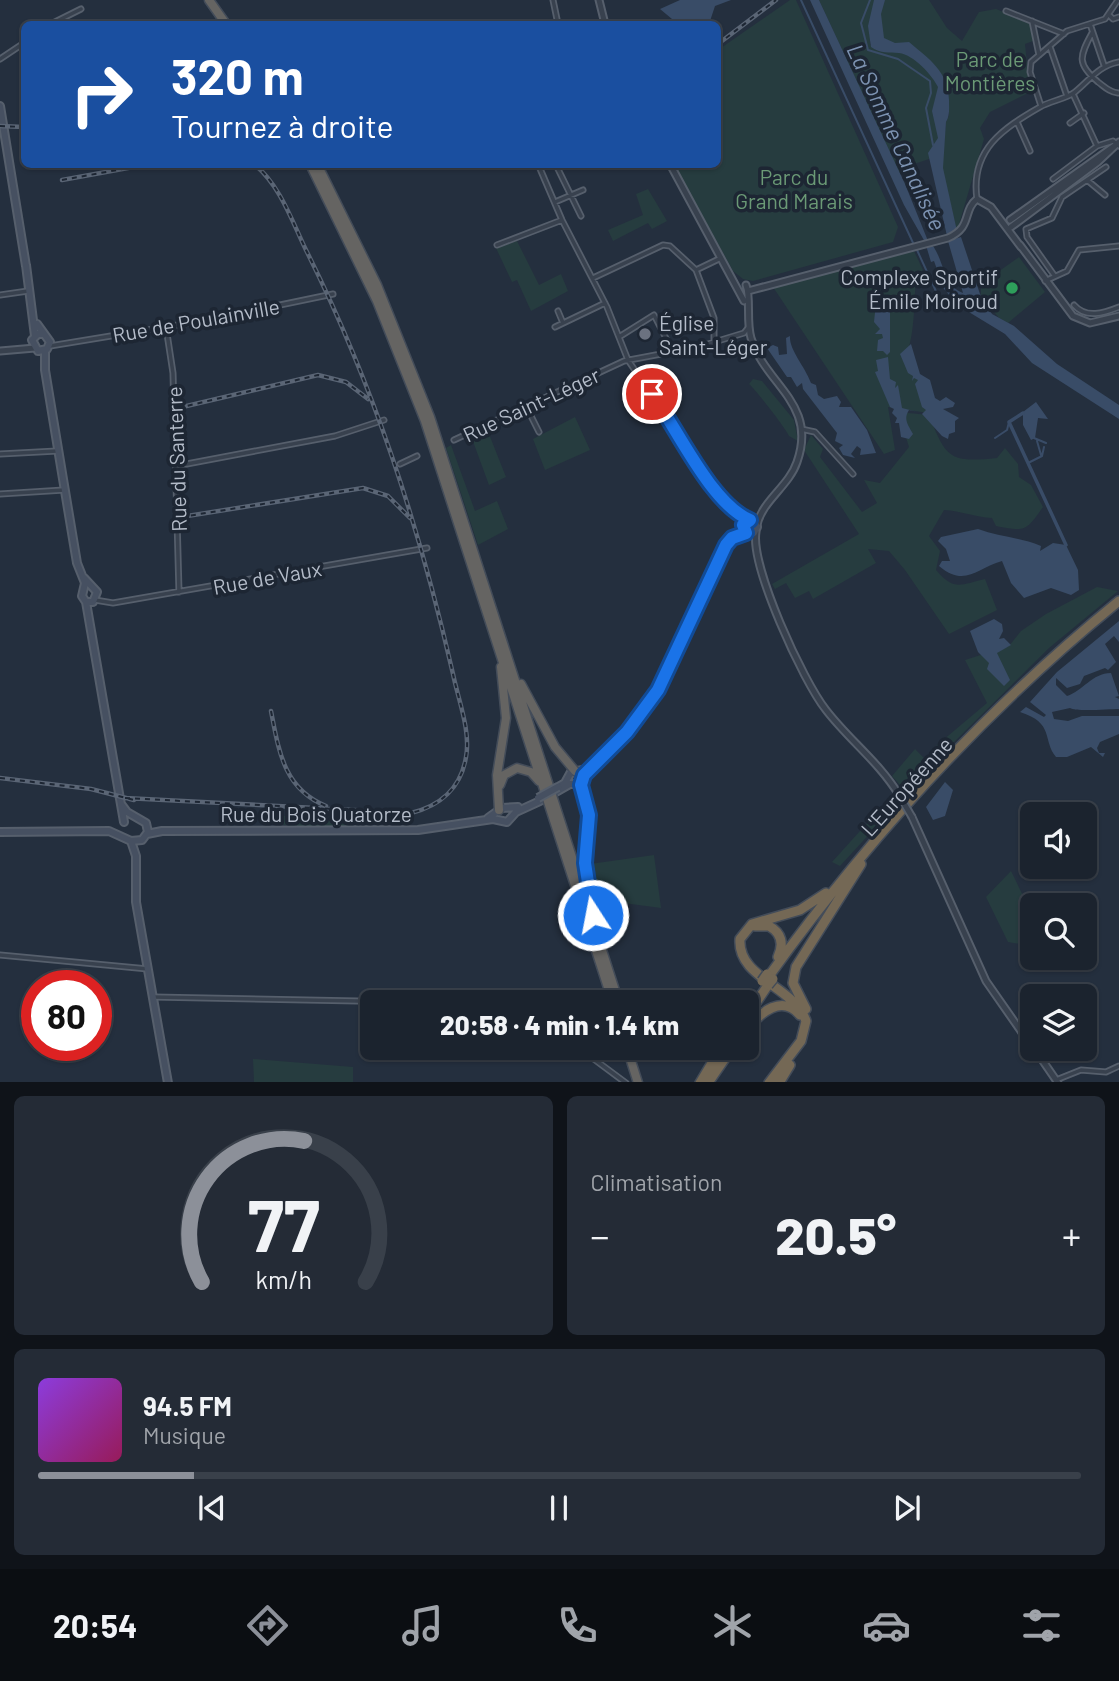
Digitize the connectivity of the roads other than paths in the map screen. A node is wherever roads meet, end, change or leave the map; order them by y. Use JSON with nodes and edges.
{"nodes":[{"id":1,"x":209,"y":0,"type":"edge"},
{"id":2,"x":215,"y":0,"type":"edge"},
{"id":3,"x":553,"y":0,"type":"edge"},
{"id":4,"x":599,"y":0,"type":"edge"},
{"id":5,"x":1118,"y":0,"type":"edge"},
{"id":6,"x":81,"y":9,"type":"dead end"},
{"id":7,"x":1006,"y":11,"type":"dead end"},
{"id":8,"x":1109,"y":15,"type":"junction"},
{"id":9,"x":1119,"y":17,"type":"edge"},
{"id":10,"x":57,"y":21,"type":"edge"},
{"id":11,"x":224,"y":21,"type":"edge"},
{"id":12,"x":230,"y":21,"type":"edge"},
{"id":13,"x":557,"y":21,"type":"edge"},
{"id":14,"x":604,"y":21,"type":"edge"},
{"id":15,"x":1031,"y":21,"type":"junction"},
{"id":16,"x":1089,"y":23,"type":"junction"},
{"id":17,"x":1092,"y":33,"type":"junction"},
{"id":18,"x":1064,"y":34,"type":"junction"},
{"id":19,"x":21,"y":45,"type":"edge"},
{"id":20,"x":1051,"y":47,"type":"junction"},
{"id":21,"x":1039,"y":55,"type":"junction"},
{"id":22,"x":0,"y":59,"type":"edge"},
{"id":23,"x":1119,"y":62,"type":"edge"},
{"id":24,"x":1104,"y":65,"type":"junction"},
{"id":25,"x":1091,"y":76,"type":"junction"},
{"id":26,"x":1073,"y":93,"type":"junction"},
{"id":27,"x":1118,"y":93,"type":"edge"},
{"id":28,"x":1067,"y":96,"type":"junction"},
{"id":29,"x":0,"y":106,"type":"edge"},
{"id":30,"x":1041,"y":106,"type":"junction"},
{"id":31,"x":0,"y":112,"type":"edge"},
{"id":32,"x":1084,"y":113,"type":"junction"},
{"id":33,"x":1017,"y":122,"type":"junction"},
{"id":34,"x":1070,"y":123,"type":"dead end"},
{"id":35,"x":1118,"y":144,"type":"edge"},
{"id":36,"x":1097,"y":146,"type":"junction"},
{"id":37,"x":6,"y":147,"type":"junction"},
{"id":38,"x":1030,"y":151,"type":"dead end"},
{"id":39,"x":1106,"y":167,"type":"dead end"},
{"id":40,"x":312,"y":168,"type":"edge"},
{"id":41,"x":319,"y":168,"type":"edge"},
{"id":42,"x":540,"y":168,"type":"edge"},
{"id":43,"x":558,"y":168,"type":"edge"},
{"id":44,"x":672,"y":168,"type":"edge"},
{"id":45,"x":1053,"y":179,"type":"dead end"},
{"id":46,"x":1087,"y":180,"type":"junction"},
{"id":47,"x":583,"y":190,"type":"dead end"},
{"id":48,"x":571,"y":195,"type":"junction"},
{"id":49,"x":1105,"y":195,"type":"dead end"},
{"id":50,"x":977,"y":198,"type":"junction"},
{"id":51,"x":555,"y":202,"type":"junction"},
{"id":52,"x":581,"y":216,"type":"dead end"},
{"id":53,"x":562,"y":220,"type":"junction"},
{"id":54,"x":1009,"y":224,"type":"junction"},
{"id":55,"x":497,"y":245,"type":"dead end"},
{"id":56,"x":1119,"y":245,"type":"edge"},
{"id":57,"x":721,"y":258,"type":"junction"},
{"id":58,"x":696,"y":270,"type":"junction"},
{"id":59,"x":1054,"y":275,"type":"junction"},
{"id":60,"x":593,"y":278,"type":"junction"},
{"id":61,"x":1045,"y":281,"type":"junction"},
{"id":62,"x":744,"y":289,"type":"junction"},
{"id":63,"x":30,"y":290,"type":"junction"},
{"id":64,"x":333,"y":294,"type":"dead end"},
{"id":65,"x":0,"y":295,"type":"edge"},
{"id":66,"x":605,"y":303,"type":"junction"},
{"id":67,"x":1074,"y":304,"type":"dead end"},
{"id":68,"x":1119,"y":307,"type":"edge"},
{"id":69,"x":558,"y":311,"type":"dead end"},
{"id":70,"x":1119,"y":316,"type":"edge"},
{"id":71,"x":35,"y":320,"type":"junction"},
{"id":72,"x":564,"y":323,"type":"junction"},
{"id":73,"x":166,"y":327,"type":"junction"},
{"id":74,"x":555,"y":327,"type":"dead end"},
{"id":75,"x":748,"y":328,"type":"junction"},
{"id":76,"x":43,"y":334,"type":"junction"},
{"id":77,"x":619,"y":337,"type":"junction"},
{"id":78,"x":34,"y":338,"type":"junction"},
{"id":79,"x":714,"y":342,"type":"junction"},
{"id":80,"x":43,"y":347,"type":"junction"},
{"id":81,"x":23,"y":348,"type":"junction"},
{"id":82,"x":672,"y":350,"type":"junction"},
{"id":83,"x":0,"y":351,"type":"edge"},
{"id":84,"x":628,"y":360,"type":"junction"},
{"id":85,"x":526,"y":406,"type":"junction"},
{"id":86,"x":384,"y":420,"type":"dead end"},
{"id":87,"x":801,"y":429,"type":"junction"},
{"id":88,"x":539,"y":432,"type":"dead end"},
{"id":89,"x":454,"y":440,"type":"dead end"},
{"id":90,"x":59,"y":451,"type":"junction"},
{"id":91,"x":0,"y":454,"type":"edge"},
{"id":92,"x":416,"y":456,"type":"dead end"},
{"id":93,"x":400,"y":464,"type":"dead end"},
{"id":94,"x":176,"y":466,"type":"junction"},
{"id":95,"x":853,"y":474,"type":"dead end"},
{"id":96,"x":66,"y":487,"type":"junction"},
{"id":97,"x":0,"y":494,"type":"edge"},
{"id":98,"x":737,"y":513,"type":"junction"},
{"id":99,"x":761,"y":513,"type":"junction"},
{"id":100,"x":750,"y":520,"type":"junction"},
{"id":101,"x":749,"y":529,"type":"junction"},
{"id":102,"x":427,"y":548,"type":"dead end"},
{"id":103,"x":89,"y":588,"type":"junction"},
{"id":104,"x":179,"y":592,"type":"junction"},
{"id":105,"x":93,"y":600,"type":"junction"},
{"id":106,"x":1119,"y":601,"type":"edge"},
{"id":107,"x":1119,"y":606,"type":"edge"},
{"id":108,"x":498,"y":644,"type":"junction"},
{"id":109,"x":509,"y":659,"type":"junction"},
{"id":110,"x":577,"y":777,"type":"junction"},
{"id":111,"x":119,"y":800,"type":"junction"},
{"id":112,"x":542,"y":800,"type":"junction"},
{"id":113,"x":504,"y":813,"type":"junction"},
{"id":114,"x":135,"y":816,"type":"junction"},
{"id":115,"x":123,"y":824,"type":"junction"},
{"id":116,"x":147,"y":825,"type":"junction"},
{"id":117,"x":109,"y":831,"type":"junction"},
{"id":118,"x":162,"y":831,"type":"junction"},
{"id":119,"x":0,"y":832,"type":"edge"},
{"id":120,"x":124,"y":836,"type":"junction"},
{"id":121,"x":144,"y":837,"type":"junction"},
{"id":122,"x":131,"y":841,"type":"junction"},
{"id":123,"x":866,"y":857,"type":"junction"},
{"id":124,"x":136,"y":872,"type":"junction"},
{"id":125,"x":845,"y":875,"type":"junction"},
{"id":126,"x":599,"y":940,"type":"junction"},
{"id":127,"x":0,"y":955,"type":"edge"},
{"id":128,"x":149,"y":969,"type":"junction"},
{"id":129,"x":767,"y":979,"type":"junction"},
{"id":130,"x":608,"y":990,"type":"edge"},
{"id":131,"x":615,"y":990,"type":"edge"},
{"id":132,"x":759,"y":990,"type":"edge"},
{"id":133,"x":759,"y":994,"type":"edge"},
{"id":134,"x":153,"y":997,"type":"junction"},
{"id":135,"x":360,"y":1001,"type":"edge"},
{"id":136,"x":808,"y":1013,"type":"junction"},
{"id":137,"x":759,"y":1018,"type":"edge"},
{"id":138,"x":1020,"y":1029,"type":"edge"},
{"id":139,"x":802,"y":1041,"type":"junction"},
{"id":140,"x":595,"y":1060,"type":"edge"},
{"id":141,"x":631,"y":1060,"type":"edge"},
{"id":142,"x":637,"y":1060,"type":"edge"},
{"id":143,"x":716,"y":1060,"type":"edge"},
{"id":144,"x":719,"y":1060,"type":"edge"},
{"id":145,"x":723,"y":1060,"type":"edge"},
{"id":146,"x":1043,"y":1061,"type":"edge"},
{"id":147,"x":1119,"y":1066,"type":"edge"},
{"id":148,"x":1057,"y":1081,"type":"edge"},
{"id":149,"x":168,"y":1082,"type":"edge"},
{"id":150,"x":625,"y":1082,"type":"edge"},
{"id":151,"x":638,"y":1082,"type":"edge"},
{"id":152,"x":644,"y":1082,"type":"edge"},
{"id":153,"x":705,"y":1082,"type":"edge"},
{"id":154,"x":706,"y":1082,"type":"edge"},
{"id":155,"x":706,"y":1082,"type":"edge"},
{"id":156,"x":770,"y":1082,"type":"edge"},
{"id":157,"x":780,"y":1082,"type":"edge"}],
"edges":[{"from":1,"to":11,"type":"highway"},
{"from":2,"to":12,"type":"highway"},
{"from":3,"to":13,"type":"street"},
{"from":4,"to":14,"type":"street"},
{"from":5,"to":8,"type":"street"},
{"from":6,"to":10,"type":"street"},
{"from":7,"to":15,"type":"street"},
{"from":8,"to":9,"type":"street"},
{"from":8,"to":16,"type":"street"},
{"from":15,"to":18,"type":"street"},
{"from":15,"to":21,"type":"street"},
{"from":16,"to":17,"type":"street"},
{"from":16,"to":18,"type":"street"},
{"from":17,"to":24,"type":"street"},
{"from":17,"to":25,"type":"street"},
{"from":18,"to":20,"type":"street"},
{"from":19,"to":22,"type":"street"},
{"from":20,"to":21,"type":"street"},
{"from":20,"to":28,"type":"street"},
{"from":21,"to":30,"type":"street"},
{"from":23,"to":24,"type":"street"},
{"from":24,"to":25,"type":"street"},
{"from":25,"to":26,"type":"street"},
{"from":25,"to":27,"type":"street"},
{"from":26,"to":28,"type":"street"},
{"from":26,"to":32,"type":"street"},
{"from":28,"to":30,"type":"street"},
{"from":29,"to":37,"type":"main road"},
{"from":30,"to":33,"type":"street"},
{"from":31,"to":37,"type":"main road"},
{"from":32,"to":34,"type":"street"},
{"from":32,"to":36,"type":"street"},
{"from":33,"to":38,"type":"street"},
{"from":33,"to":50,"type":"street"},
{"from":35,"to":36,"type":"street"},
{"from":35,"to":54,"type":"street"},
{"from":36,"to":45,"type":"street"},
{"from":37,"to":63,"type":"main road"},
{"from":39,"to":46,"type":"street"},
{"from":40,"to":108,"type":"highway"},
{"from":41,"to":109,"type":"highway"},
{"from":42,"to":51,"type":"street"},
{"from":43,"to":48,"type":"street"},
{"from":44,"to":57,"type":"street"},
{"from":46,"to":49,"type":"street"},
{"from":46,"to":59,"type":"street"},
{"from":47,"to":48,"type":"street"},
{"from":48,"to":51,"type":"street"},
{"from":48,"to":52,"type":"street"},
{"from":50,"to":54,"type":"street"},
{"from":50,"to":62,"type":"street"},
{"from":51,"to":53,"type":"street"},
{"from":53,"to":55,"type":"street"},
{"from":53,"to":60,"type":"street"},
{"from":54,"to":61,"type":"street"},
{"from":56,"to":59,"type":"street"},
{"from":57,"to":58,"type":"street"},
{"from":57,"to":62,"type":"street"},
{"from":58,"to":60,"type":"street"},
{"from":58,"to":79,"type":"street"},
{"from":59,"to":61,"type":"street"},
{"from":60,"to":66,"type":"street"},
{"from":61,"to":70,"type":"street"},
{"from":62,"to":75,"type":"street"},
{"from":63,"to":65,"type":"street"},
{"from":63,"to":71,"type":"main road"},
{"from":64,"to":73,"type":"street","name":"Rue de Poulainville"},
{"from":66,"to":72,"type":"street"},
{"from":66,"to":77,"type":"street"},
{"from":67,"to":68,"type":"street"},
{"from":69,"to":72,"type":"street"},
{"from":71,"to":76,"type":"main road"},
{"from":71,"to":78,"type":"main road"},
{"from":72,"to":74,"type":"street"},
{"from":73,"to":80,"type":"street","name":"Rue de Poulainville"},
{"from":73,"to":94,"type":"street","name":"Rue du Santerre"},
{"from":75,"to":79,"type":"street","name":"Rue Saint-Léger"},
{"from":75,"to":87,"type":"street"},
{"from":76,"to":78,"type":"main road"},
{"from":76,"to":80,"type":"main road"},
{"from":77,"to":82,"type":"street"},
{"from":77,"to":84,"type":"street"},
{"from":78,"to":80,"type":"main road"},
{"from":78,"to":81,"type":"street"},
{"from":79,"to":82,"type":"street","name":"Rue Saint-Léger"},
{"from":80,"to":81,"type":"street","name":"Rue de Poulainville"},
{"from":80,"to":90,"type":"main road"},
{"from":81,"to":83,"type":"street","name":"Rue de Poulainville"},
{"from":82,"to":84,"type":"street","name":"Rue Saint-Léger"},
{"from":84,"to":85,"type":"street","name":"Rue Saint-Léger"},
{"from":84,"to":98,"type":"street"},
{"from":85,"to":88,"type":"street"},
{"from":85,"to":89,"type":"street","name":"Rue Saint-Léger"},
{"from":86,"to":94,"type":"street"},
{"from":87,"to":95,"type":"street"},
{"from":87,"to":99,"type":"street"},
{"from":90,"to":91,"type":"street"},
{"from":90,"to":96,"type":"main road"},
{"from":92,"to":93,"type":"street"},
{"from":94,"to":104,"type":"street","name":"Rue du Santerre"},
{"from":96,"to":97,"type":"street"},
{"from":96,"to":103,"type":"main road"},
{"from":98,"to":100,"type":"street"},
{"from":98,"to":101,"type":"street"},
{"from":99,"to":100,"type":"street"},
{"from":99,"to":101,"type":"street"},
{"from":100,"to":101,"type":"main road"},
{"from":101,"to":110,"type":"main road","name":"Rue du Bois Quatorze"},
{"from":101,"to":138,"type":"street","bridge":true},
{"from":102,"to":104,"type":"street","name":"Rue de Vaux"},
{"from":103,"to":105,"type":"main road"},
{"from":103,"to":105,"type":"main road"},
{"from":104,"to":105,"type":"street","name":"Rue de Vaux"},
{"from":105,"to":111,"type":"main road"},
{"from":106,"to":125,"type":"highway","name":"L'Européenne"},
{"from":107,"to":123,"type":"highway","name":"L'Européenne"},
{"from":108,"to":112,"type":"highway"},
{"from":108,"to":113,"type":"highway"},
{"from":109,"to":110,"type":"highway"},
{"from":109,"to":126,"type":"highway"},
{"from":110,"to":112,"type":"main road","name":"Rue du Bois Quatorze","bridge":true},
{"from":110,"to":126,"type":"highway"},
{"from":111,"to":114,"type":"main road"},
{"from":111,"to":115,"type":"main road"},
{"from":112,"to":113,"type":"main road","name":"Rue du Bois Quatorze"},
{"from":112,"to":113,"type":"highway"},
{"from":112,"to":130,"type":"highway"},
{"from":113,"to":118,"type":"main road","name":"Rue du Bois Quatorze"},
{"from":114,"to":115,"type":"main road"},
{"from":114,"to":116,"type":"main road"},
{"from":115,"to":117,"type":"main road"},
{"from":115,"to":120,"type":"main road"},
{"from":116,"to":118,"type":"main road","name":"Rue du Bois Quatorze"},
{"from":116,"to":121,"type":"main road"},
{"from":117,"to":119,"type":"main road"},
{"from":117,"to":120,"type":"main road"},
{"from":118,"to":121,"type":"main road","name":"Rue du Bois Quatorze"},
{"from":120,"to":122,"type":"main road"},
{"from":121,"to":122,"type":"main road"},
{"from":121,"to":124,"type":"main road"},
{"from":122,"to":124,"type":"main road"},
{"from":123,"to":129,"type":"highway","name":"L'Européenne"},
{"from":123,"to":136,"type":"highway"},
{"from":124,"to":128,"type":"main road"},
{"from":125,"to":129,"type":"highway","name":"L'Européenne"},
{"from":125,"to":139,"type":"highway"},
{"from":126,"to":131,"type":"highway"},
{"from":127,"to":128,"type":"street"},
{"from":128,"to":134,"type":"main road"},
{"from":129,"to":132,"type":"highway"},
{"from":129,"to":133,"type":"highway","name":"L'Européenne"},
{"from":129,"to":136,"type":"highway"},
{"from":134,"to":135,"type":"street"},
{"from":134,"to":149,"type":"main road"},
{"from":136,"to":157,"type":"highway"},
{"from":137,"to":139,"type":"highway"},
{"from":139,"to":156,"type":"highway"},
{"from":140,"to":150,"type":"street"},
{"from":141,"to":151,"type":"highway"},
{"from":142,"to":152,"type":"highway"},
{"from":143,"to":153,"type":"highway"},
{"from":144,"to":154,"type":"highway"},
{"from":145,"to":155,"type":"highway"},
{"from":146,"to":148,"type":"street"},
{"from":147,"to":148,"type":"street"}]}
